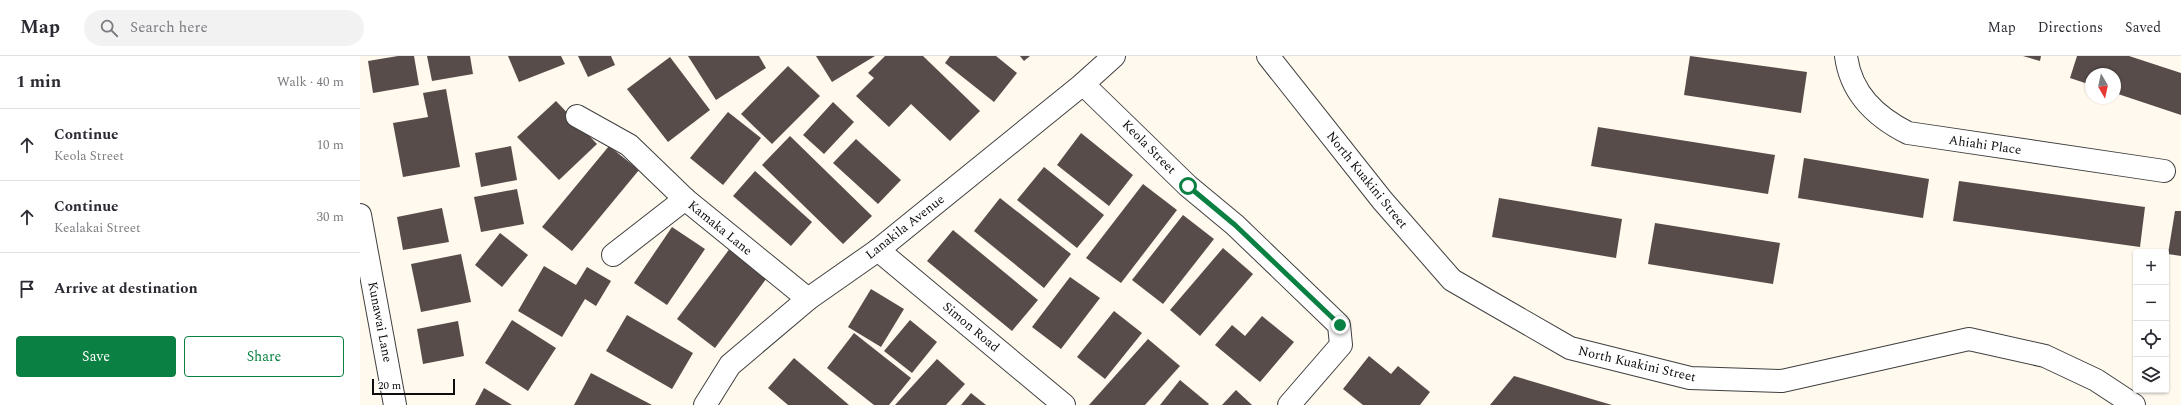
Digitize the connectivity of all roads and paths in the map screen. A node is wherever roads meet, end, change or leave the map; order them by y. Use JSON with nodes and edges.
{"nodes":[{"id":1,"x":1114,"y":56,"type":"edge"},
{"id":2,"x":1268,"y":56,"type":"edge"},
{"id":3,"x":1846,"y":56,"type":"edge"},
{"id":4,"x":1083,"y":84,"type":"junction"},
{"id":5,"x":577,"y":116,"type":"dead end"},
{"id":6,"x":2164,"y":171,"type":"dead end"},
{"id":7,"x":685,"y":199,"type":"junction"},
{"id":8,"x":360,"y":215,"type":"edge"},
{"id":9,"x":878,"y":250,"type":"junction"},
{"id":10,"x":613,"y":255,"type":"dead end"},
{"id":11,"x":808,"y":299,"type":"junction"},
{"id":12,"x":395,"y":405,"type":"edge"},
{"id":13,"x":705,"y":405,"type":"edge"},
{"id":14,"x":1064,"y":405,"type":"edge"},
{"id":15,"x":1289,"y":405,"type":"edge"},
{"id":16,"x":2134,"y":405,"type":"edge"}],
"edges":[{"from":1,"to":4,"type":"street","name":"Lanakila Avenue"},
{"from":2,"to":16,"type":"street","name":"North Kuakini Street"},
{"from":3,"to":6,"type":"street","name":"Ahiahi Place"},
{"from":4,"to":9,"type":"street","name":"Lanakila Avenue"},
{"from":4,"to":15,"type":"street","name":"Keola Street"},
{"from":5,"to":7,"type":"street"},
{"from":7,"to":10,"type":"street","name":"Kamaka Lane"},
{"from":7,"to":11,"type":"street","name":"Kamaka Lane"},
{"from":8,"to":12,"type":"street","name":"Kunawai Lane"},
{"from":9,"to":11,"type":"street","name":"Lanakila Avenue"},
{"from":9,"to":14,"type":"street","name":"Simon Road"},
{"from":11,"to":13,"type":"street","name":"Lanakila Avenue"}]}
